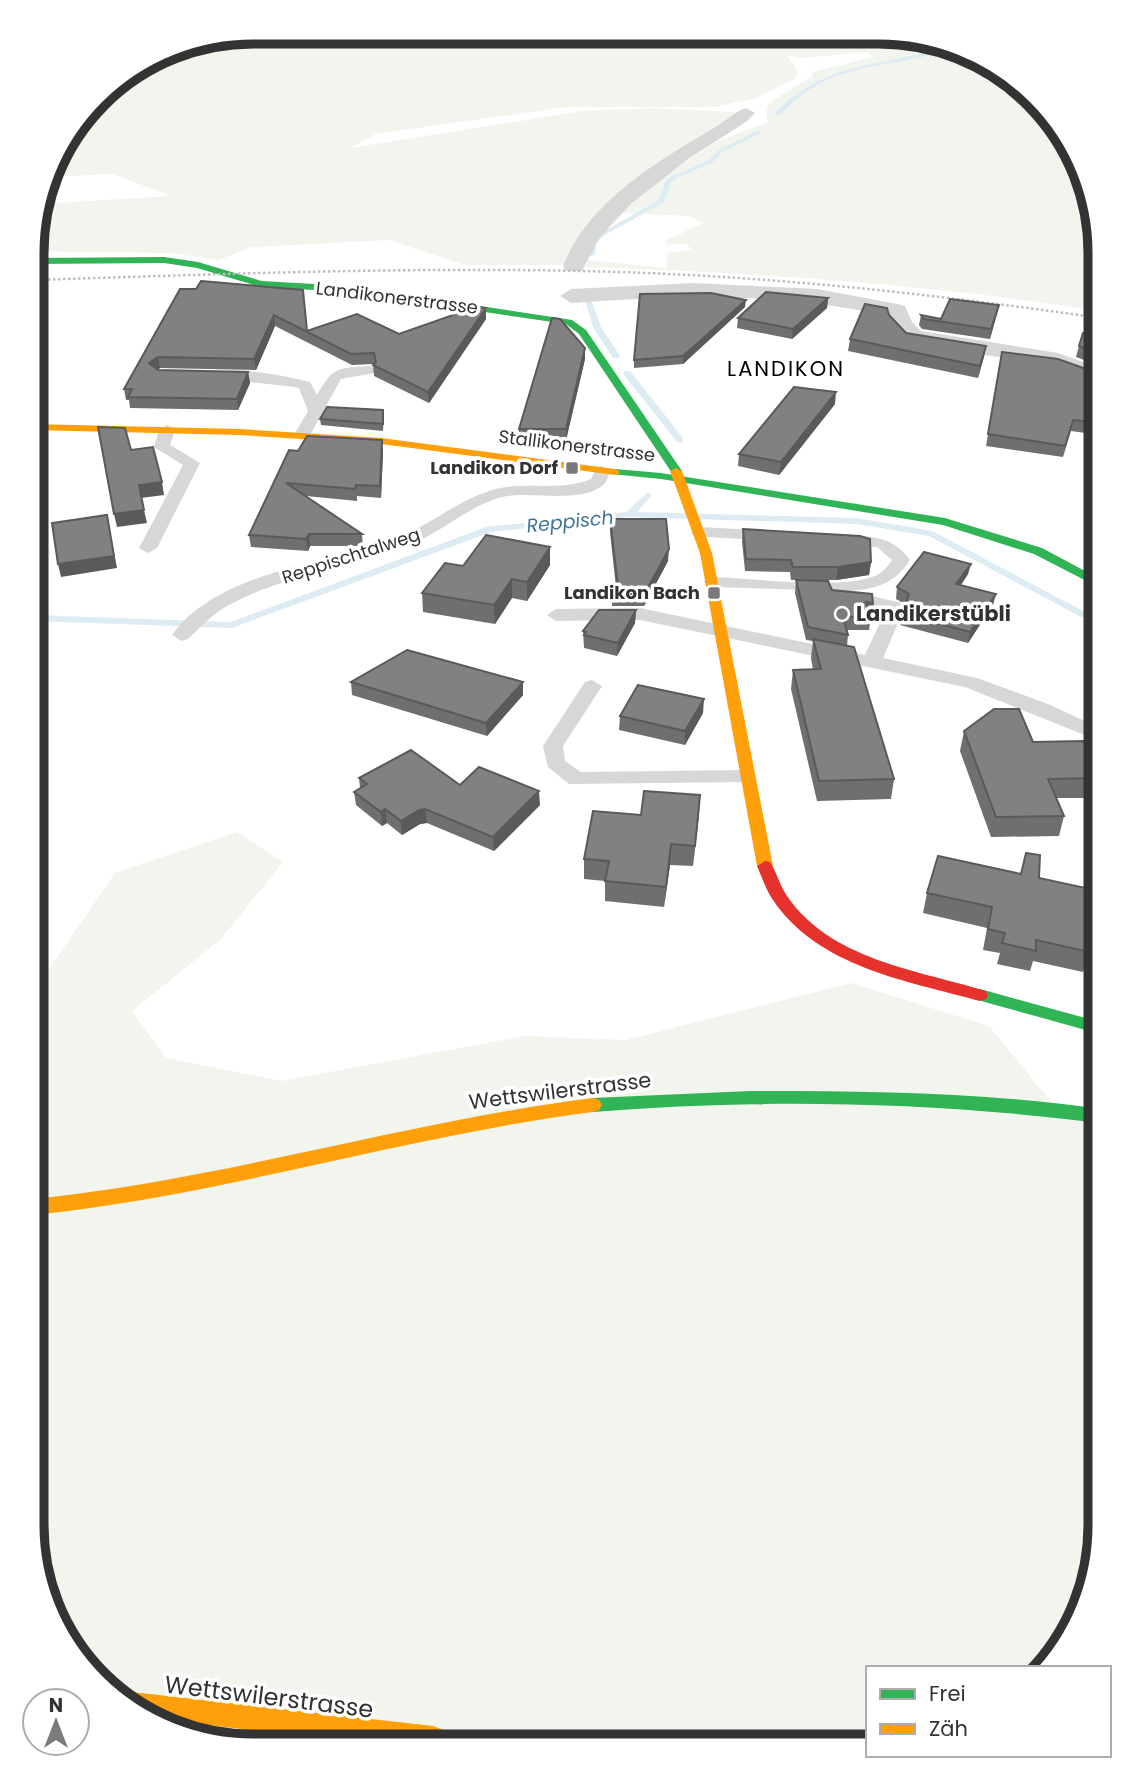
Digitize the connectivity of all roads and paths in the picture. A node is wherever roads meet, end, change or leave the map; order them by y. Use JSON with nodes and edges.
{"nodes":[{"id":1,"x":746,"y":113,"type":"dead end"},
{"id":2,"x":44,"y":261,"type":"edge"},
{"id":3,"x":573,"y":279,"type":"junction"},
{"id":4,"x":569,"y":322,"type":"junction"},
{"id":5,"x":369,"y":370,"type":"edge"},
{"id":6,"x":1088,"y":371,"type":"edge"},
{"id":7,"x":199,"y":376,"type":"edge"},
{"id":8,"x":316,"y":410,"type":"junction"},
{"id":9,"x":44,"y":427,"type":"edge"},
{"id":10,"x":167,"y":430,"type":"junction"},
{"id":11,"x":302,"y":435,"type":"junction"},
{"id":12,"x":602,"y":471,"type":"junction"},
{"id":13,"x":682,"y":479,"type":"junction"},
{"id":14,"x":700,"y":529,"type":"junction"},
{"id":15,"x":791,"y":537,"type":"edge"},
{"id":16,"x":817,"y":538,"type":"edge"},
{"id":17,"x":148,"y":548,"type":"dead end"},
{"id":18,"x":1088,"y":578,"type":"edge"},
{"id":19,"x":713,"y":585,"type":"junction"},
{"id":20,"x":556,"y":615,"type":"dead end"},
{"id":21,"x":721,"y":629,"type":"junction"},
{"id":22,"x":181,"y":635,"type":"dead end"},
{"id":23,"x":872,"y":661,"type":"junction"},
{"id":24,"x":592,"y":686,"type":"dead end"},
{"id":25,"x":1088,"y":730,"type":"edge"},
{"id":26,"x":747,"y":776,"type":"junction"},
{"id":27,"x":1088,"y":1025,"type":"edge"},
{"id":28,"x":1088,"y":1115,"type":"edge"},
{"id":29,"x":44,"y":1207,"type":"edge"},
{"id":30,"x":148,"y":1706,"type":"edge"},
{"id":31,"x":390,"y":1734,"type":"edge"}],
"edges":[{"from":1,"to":3,"type":"street"},
{"from":2,"to":4,"type":"street","name":"Landikonerstrasse"},
{"from":3,"to":4,"type":"street"},
{"from":3,"to":6,"type":"street"},
{"from":4,"to":13,"type":"street"},
{"from":5,"to":8,"type":"lane"},
{"from":7,"to":8,"type":"lane"},
{"from":8,"to":11,"type":"lane"},
{"from":9,"to":10,"type":"street","name":"Stallikonerstrasse"},
{"from":10,"to":11,"type":"street","name":"Stallikonerstrasse"},
{"from":10,"to":17,"type":"lane"},
{"from":11,"to":12,"type":"street","name":"Stallikonerstrasse"},
{"from":12,"to":13,"type":"street","name":"Stallikonerstrasse"},
{"from":12,"to":22,"type":"lane","name":"Reppischtalweg"},
{"from":13,"to":14,"type":"street"},
{"from":13,"to":18,"type":"street","name":"Stallikonerstrasse"},
{"from":14,"to":15,"type":"lane"},
{"from":14,"to":19,"type":"street"},
{"from":16,"to":19,"type":"lane"},
{"from":19,"to":21,"type":"street"},
{"from":19,"to":23,"type":"lane"},
{"from":20,"to":21,"type":"lane"},
{"from":21,"to":23,"type":"lane"},
{"from":21,"to":26,"type":"street"},
{"from":23,"to":25,"type":"lane"},
{"from":24,"to":26,"type":"lane"},
{"from":26,"to":27,"type":"street"},
{"from":28,"to":29,"type":"street","name":"Wettswilerstrasse"},
{"from":30,"to":31,"type":"street","name":"Wettswilerstrasse"}]}
